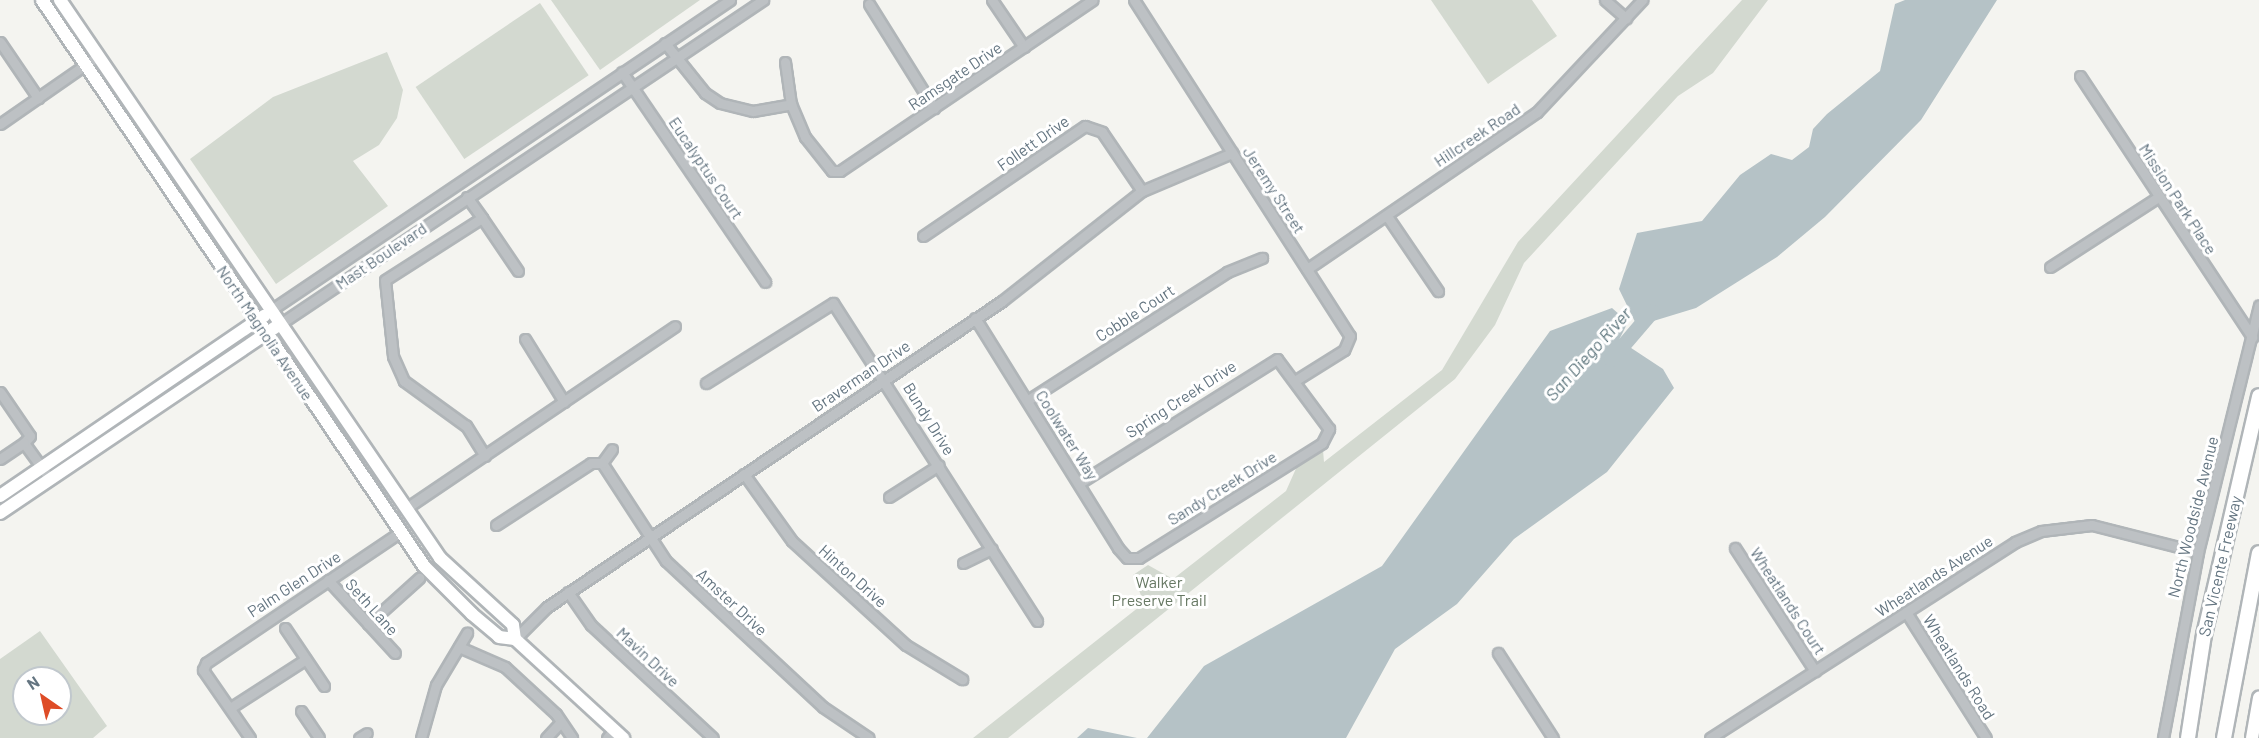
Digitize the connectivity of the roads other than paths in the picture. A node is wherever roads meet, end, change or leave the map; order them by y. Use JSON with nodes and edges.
{"nodes":[{"id":1,"x":42,"y":0,"type":"edge"},
{"id":2,"x":60,"y":0,"type":"edge"},
{"id":3,"x":730,"y":0,"type":"edge"},
{"id":4,"x":763,"y":0,"type":"edge"},
{"id":5,"x":992,"y":0,"type":"edge"},
{"id":6,"x":1093,"y":0,"type":"edge"},
{"id":7,"x":1134,"y":0,"type":"edge"},
{"id":8,"x":1605,"y":0,"type":"edge"},
{"id":9,"x":1642,"y":0,"type":"edge"},
{"id":10,"x":869,"y":4,"type":"dead end"},
{"id":11,"x":1626,"y":18,"type":"junction"},
{"id":12,"x":665,"y":43,"type":"junction"},
{"id":13,"x":1,"y":47,"type":"edge"},
{"id":14,"x":1023,"y":47,"type":"junction"},
{"id":15,"x":98,"y":56,"type":"junction"},
{"id":16,"x":677,"y":57,"type":"junction"},
{"id":17,"x":785,"y":62,"type":"dead end"},
{"id":18,"x":86,"y":64,"type":"junction"},
{"id":19,"x":622,"y":72,"type":"junction"},
{"id":20,"x":2080,"y":76,"type":"dead end"},
{"id":21,"x":632,"y":86,"type":"junction"},
{"id":22,"x":38,"y":98,"type":"junction"},
{"id":23,"x":791,"y":104,"type":"junction"},
{"id":24,"x":934,"y":108,"type":"junction"},
{"id":25,"x":0,"y":124,"type":"edge"},
{"id":26,"x":1232,"y":153,"type":"junction"},
{"id":27,"x":1142,"y":191,"type":"junction"},
{"id":28,"x":467,"y":197,"type":"junction"},
{"id":29,"x":2158,"y":197,"type":"junction"},
{"id":30,"x":1387,"y":216,"type":"junction"},
{"id":31,"x":482,"y":218,"type":"junction"},
{"id":32,"x":923,"y":236,"type":"dead end"},
{"id":33,"x":1262,"y":258,"type":"dead end"},
{"id":34,"x":2050,"y":267,"type":"dead end"},
{"id":35,"x":1307,"y":269,"type":"junction"},
{"id":36,"x":518,"y":271,"type":"dead end"},
{"id":37,"x":765,"y":282,"type":"dead end"},
{"id":38,"x":1438,"y":291,"type":"dead end"},
{"id":39,"x":2259,"y":305,"type":"edge"},
{"id":40,"x":271,"y":310,"type":"junction"},
{"id":41,"x":975,"y":318,"type":"junction"},
{"id":42,"x":257,"y":320,"type":"junction"},
{"id":43,"x":280,"y":324,"type":"junction"},
{"id":44,"x":675,"y":326,"type":"dead end"},
{"id":45,"x":266,"y":333,"type":"junction"},
{"id":46,"x":2252,"y":337,"type":"junction"},
{"id":47,"x":525,"y":339,"type":"dead end"},
{"id":48,"x":886,"y":379,"type":"junction"},
{"id":49,"x":1296,"y":380,"type":"junction"},
{"id":50,"x":706,"y":383,"type":"dead end"},
{"id":51,"x":0,"y":392,"type":"edge"},
{"id":52,"x":2259,"y":396,"type":"edge"},
{"id":53,"x":1028,"y":400,"type":"junction"},
{"id":54,"x":564,"y":402,"type":"junction"},
{"id":55,"x":24,"y":443,"type":"junction"},
{"id":56,"x":612,"y":449,"type":"dead end"},
{"id":57,"x":485,"y":456,"type":"junction"},
{"id":58,"x":0,"y":459,"type":"edge"},
{"id":59,"x":602,"y":463,"type":"junction"},
{"id":60,"x":939,"y":465,"type":"junction"},
{"id":61,"x":43,"y":468,"type":"junction"},
{"id":62,"x":744,"y":474,"type":"junction"},
{"id":63,"x":50,"y":479,"type":"junction"},
{"id":64,"x":1079,"y":483,"type":"junction"},
{"id":65,"x":0,"y":496,"type":"edge"},
{"id":66,"x":889,"y":497,"type":"dead end"},
{"id":67,"x":405,"y":509,"type":"junction"},
{"id":68,"x":0,"y":513,"type":"edge"},
{"id":69,"x":496,"y":525,"type":"dead end"},
{"id":70,"x":400,"y":532,"type":"junction"},
{"id":71,"x":650,"y":536,"type":"junction"},
{"id":72,"x":1735,"y":548,"type":"dead end"},
{"id":73,"x":992,"y":549,"type":"junction"},
{"id":74,"x":2198,"y":552,"type":"junction"},
{"id":75,"x":2259,"y":553,"type":"edge"},
{"id":76,"x":1139,"y":558,"type":"joint"},
{"id":77,"x":963,"y":563,"type":"dead end"},
{"id":78,"x":448,"y":567,"type":"junction"},
{"id":79,"x":419,"y":578,"type":"dead end"},
{"id":80,"x":328,"y":580,"type":"junction"},
{"id":81,"x":568,"y":592,"type":"junction"},
{"id":82,"x":1906,"y":612,"type":"junction"},
{"id":83,"x":1037,"y":621,"type":"dead end"},
{"id":84,"x":368,"y":624,"type":"junction"},
{"id":85,"x":285,"y":628,"type":"dead end"},
{"id":86,"x":467,"y":633,"type":"dead end"},
{"id":87,"x":515,"y":639,"type":"junction"},
{"id":88,"x":459,"y":647,"type":"junction"},
{"id":89,"x":395,"y":653,"type":"dead end"},
{"id":90,"x":1498,"y":653,"type":"dead end"},
{"id":91,"x":306,"y":659,"type":"junction"},
{"id":92,"x":1815,"y":671,"type":"junction"},
{"id":93,"x":962,"y":679,"type":"dead end"},
{"id":94,"x":324,"y":686,"type":"dead end"},
{"id":95,"x":2258,"y":703,"type":"edge"},
{"id":96,"x":230,"y":708,"type":"junction"},
{"id":97,"x":301,"y":711,"type":"dead end"},
{"id":98,"x":560,"y":723,"type":"junction"},
{"id":99,"x":1724,"y":734,"type":"edge"},
{"id":100,"x":617,"y":736,"type":"edge"},
{"id":101,"x":250,"y":738,"type":"edge"},
{"id":102,"x":319,"y":738,"type":"edge"},
{"id":103,"x":421,"y":738,"type":"edge"},
{"id":104,"x":546,"y":738,"type":"edge"},
{"id":105,"x":572,"y":738,"type":"edge"},
{"id":106,"x":713,"y":738,"type":"edge"},
{"id":107,"x":869,"y":738,"type":"edge"},
{"id":108,"x":1553,"y":738,"type":"edge"},
{"id":109,"x":1710,"y":738,"type":"edge"},
{"id":110,"x":1986,"y":738,"type":"edge"},
{"id":111,"x":2163,"y":738,"type":"edge"},
{"id":112,"x":2188,"y":738,"type":"edge"},
{"id":113,"x":2224,"y":738,"type":"edge"},
{"id":114,"x":2252,"y":738,"type":"edge"}],
"edges":[{"from":1,"to":18,"type":"main road","name":"North Magnolia Avenue"},
{"from":2,"to":15,"type":"main road","name":"North Magnolia Avenue"},
{"from":3,"to":12,"type":"street","name":"Mast Boulevard"},
{"from":4,"to":16,"type":"street","name":"Mast Boulevard"},
{"from":5,"to":14,"type":"street"},
{"from":6,"to":14,"type":"street","name":"Ramsgate Drive"},
{"from":7,"to":26,"type":"street","name":"Jeremy Street"},
{"from":8,"to":11,"type":"street"},
{"from":9,"to":11,"type":"street","name":"Hillcreek Road"},
{"from":10,"to":24,"type":"street"},
{"from":11,"to":30,"type":"street","name":"Hillcreek Road"},
{"from":12,"to":16,"type":"street"},
{"from":12,"to":19,"type":"street","name":"Mast Boulevard"},
{"from":13,"to":22,"type":"street"},
{"from":14,"to":24,"type":"street","name":"Ramsgate Drive"},
{"from":15,"to":18,"type":"street"},
{"from":15,"to":40,"type":"main road","name":"North Magnolia Avenue"},
{"from":16,"to":21,"type":"street","name":"Mast Boulevard"},
{"from":16,"to":23,"type":"street"},
{"from":17,"to":23,"type":"street"},
{"from":18,"to":22,"type":"street"},
{"from":18,"to":42,"type":"main road","name":"North Magnolia Avenue"},
{"from":19,"to":21,"type":"street","name":"Eucalyptus Court"},
{"from":19,"to":40,"type":"street","name":"Mast Boulevard"},
{"from":20,"to":29,"type":"street","name":"Mission Park Place"},
{"from":21,"to":28,"type":"street","name":"Mast Boulevard"},
{"from":21,"to":37,"type":"street","name":"Eucalyptus Court"},
{"from":22,"to":25,"type":"street"},
{"from":23,"to":24,"type":"street","name":"Ramsgate Drive"},
{"from":26,"to":27,"type":"street","name":"Braverman Drive"},
{"from":26,"to":35,"type":"street","name":"Jeremy Street"},
{"from":27,"to":32,"type":"street","name":"Follett Drive"},
{"from":27,"to":41,"type":"street","name":"Braverman Drive"},
{"from":28,"to":31,"type":"street"},
{"from":28,"to":43,"type":"street","name":"Mast Boulevard"},
{"from":29,"to":34,"type":"street"},
{"from":29,"to":46,"type":"street","name":"Mission Park Place"},
{"from":30,"to":35,"type":"street","name":"Hillcreek Road"},
{"from":30,"to":38,"type":"street"},
{"from":31,"to":36,"type":"street"},
{"from":31,"to":57,"type":"street"},
{"from":33,"to":53,"type":"street","name":"Cobble Court"},
{"from":35,"to":49,"type":"street","name":"Jeremy Street"},
{"from":39,"to":46,"type":"street","name":"North Woodside Avenue"},
{"from":40,"to":42,"type":"main road","name":"Mast Boulevard"},
{"from":40,"to":43,"type":"main road","name":"North Magnolia Avenue"},
{"from":41,"to":48,"type":"street","name":"Braverman Drive"},
{"from":41,"to":53,"type":"street","name":"Coolwater Way"},
{"from":42,"to":45,"type":"main road","name":"North Magnolia Avenue"},
{"from":42,"to":61,"type":"main road","name":"Mast Boulevard"},
{"from":43,"to":45,"type":"main road","name":"Mast Boulevard"},
{"from":43,"to":67,"type":"main road","name":"North Magnolia Avenue"},
{"from":44,"to":54,"type":"street"},
{"from":45,"to":63,"type":"main road","name":"Mast Boulevard"},
{"from":45,"to":70,"type":"main road","name":"North Magnolia Avenue"},
{"from":46,"to":74,"type":"street","name":"North Woodside Avenue"},
{"from":47,"to":54,"type":"street"},
{"from":48,"to":50,"type":"street","name":"Bundy Drive"},
{"from":48,"to":60,"type":"street","name":"Bundy Drive"},
{"from":48,"to":62,"type":"street","name":"Braverman Drive"},
{"from":49,"to":64,"type":"street","name":"Spring Creek Drive"},
{"from":49,"to":76,"type":"street","name":"Sandy Creek Drive"},
{"from":51,"to":55,"type":"street"},
{"from":52,"to":112,"type":"highway","name":"San Vicente Freeway"},
{"from":53,"to":64,"type":"street","name":"Coolwater Way"},
{"from":54,"to":57,"type":"street"},
{"from":55,"to":58,"type":"street"},
{"from":55,"to":61,"type":"street"},
{"from":56,"to":59,"type":"street"},
{"from":57,"to":67,"type":"street"},
{"from":59,"to":69,"type":"street"},
{"from":59,"to":71,"type":"street","name":"Amster Drive"},
{"from":60,"to":66,"type":"street"},
{"from":60,"to":73,"type":"street","name":"Bundy Drive"},
{"from":61,"to":63,"type":"street"},
{"from":61,"to":65,"type":"main road","name":"Mast Boulevard"},
{"from":62,"to":71,"type":"street","name":"Braverman Drive"},
{"from":62,"to":93,"type":"street","name":"Hinton Drive"},
{"from":63,"to":68,"type":"main road","name":"Mast Boulevard"},
{"from":64,"to":76,"type":"street","name":"Coolwater Way"},
{"from":67,"to":78,"type":"main road","name":"North Magnolia Avenue"},
{"from":70,"to":78,"type":"main road"},
{"from":70,"to":80,"type":"street","name":"Palm Glen Drive"},
{"from":70,"to":87,"type":"main road","name":"North Magnolia Avenue"},
{"from":71,"to":81,"type":"street","name":"Braverman Drive"},
{"from":71,"to":107,"type":"street","name":"Amster Drive"},
{"from":72,"to":92,"type":"street","name":"Wheatlands Court"},
{"from":73,"to":77,"type":"street"},
{"from":73,"to":83,"type":"street","name":"Bundy Drive"},
{"from":74,"to":82,"type":"street","name":"Wheatlands Avenue"},
{"from":74,"to":111,"type":"street","name":"North Woodside Avenue"},
{"from":75,"to":113,"type":"highway"},
{"from":78,"to":87,"type":"main road","name":"North Magnolia Avenue"},
{"from":79,"to":84,"type":"street"},
{"from":80,"to":84,"type":"street","name":"Seth Lane"},
{"from":80,"to":96,"type":"street","name":"Palm Glen Drive"},
{"from":81,"to":87,"type":"street","name":"Braverman Drive"},
{"from":81,"to":106,"type":"street","name":"Mavin Drive"},
{"from":82,"to":92,"type":"street","name":"Wheatlands Avenue"},
{"from":82,"to":110,"type":"street","name":"Wheatlands Road"},
{"from":84,"to":89,"type":"street","name":"Seth Lane"},
{"from":85,"to":91,"type":"street"},
{"from":86,"to":88,"type":"street"},
{"from":87,"to":100,"type":"main road","name":"North Magnolia Avenue"},
{"from":88,"to":98,"type":"street"},
{"from":88,"to":103,"type":"street"},
{"from":90,"to":108,"type":"street"},
{"from":91,"to":94,"type":"street"},
{"from":91,"to":96,"type":"street"},
{"from":92,"to":99,"type":"street","name":"Wheatlands Avenue"},
{"from":95,"to":114,"type":"main road"},
{"from":96,"to":101,"type":"street"},
{"from":97,"to":102,"type":"street"},
{"from":98,"to":104,"type":"street"},
{"from":98,"to":105,"type":"street"},
{"from":99,"to":109,"type":"street","name":"Wheatlands Avenue"}]}
